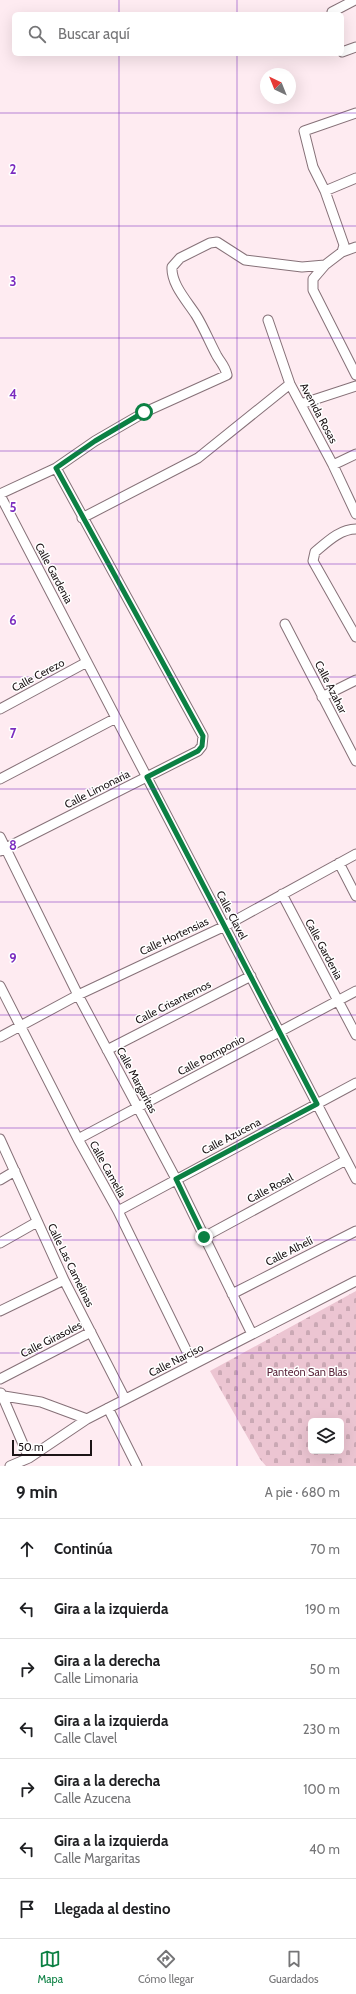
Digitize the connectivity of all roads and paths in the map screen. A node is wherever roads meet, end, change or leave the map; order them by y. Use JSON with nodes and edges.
{"nodes":[{"id":1,"x":355,"y":0,"type":"edge"},
{"id":2,"x":332,"y":12,"type":"dead end"},
{"id":3,"x":356,"y":47,"type":"edge"},
{"id":4,"x":344,"y":52,"type":"edge"},
{"id":5,"x":356,"y":113,"type":"edge"},
{"id":6,"x":356,"y":178,"type":"edge"},
{"id":7,"x":325,"y":191,"type":"junction"},
{"id":8,"x":356,"y":247,"type":"edge"},
{"id":9,"x":342,"y":252,"type":"junction"},
{"id":10,"x":325,"y":265,"type":"junction"},
{"id":11,"x":268,"y":320,"type":"dead end"},
{"id":12,"x":356,"y":375,"type":"edge"},
{"id":13,"x":290,"y":384,"type":"junction"},
{"id":14,"x":356,"y":386,"type":"edge"},
{"id":15,"x":301,"y":404,"type":"junction"},
{"id":16,"x":356,"y":454,"type":"edge"},
{"id":17,"x":333,"y":465,"type":"junction"},
{"id":18,"x":56,"y":468,"type":"junction"},
{"id":19,"x":0,"y":495,"type":"edge"},
{"id":20,"x":356,"y":514,"type":"edge"},
{"id":21,"x":82,"y":518,"type":"junction"},
{"id":22,"x":356,"y":530,"type":"edge"},
{"id":23,"x":285,"y":624,"type":"dead end"},
{"id":24,"x":356,"y":637,"type":"edge"},
{"id":25,"x":87,"y":662,"type":"junction"},
{"id":26,"x":356,"y":680,"type":"edge"},
{"id":27,"x":322,"y":697,"type":"junction"},
{"id":28,"x":0,"y":709,"type":"edge"},
{"id":29,"x":116,"y":718,"type":"junction"},
{"id":30,"x":356,"y":761,"type":"edge"},
{"id":31,"x":147,"y":777,"type":"junction"},
{"id":32,"x":0,"y":779,"type":"edge"},
{"id":33,"x":0,"y":838,"type":"edge"},
{"id":34,"x":3,"y":850,"type":"edge"},
{"id":35,"x":356,"y":854,"type":"edge"},
{"id":36,"x":339,"y":863,"type":"junction"},
{"id":37,"x":282,"y":894,"type":"junction"},
{"id":38,"x":356,"y":896,"type":"edge"},
{"id":39,"x":225,"y":926,"type":"junction"},
{"id":40,"x":250,"y":976,"type":"junction"},
{"id":41,"x":0,"y":986,"type":"edge"},
{"id":42,"x":356,"y":992,"type":"edge"},
{"id":43,"x":78,"y":995,"type":"junction"},
{"id":44,"x":338,"y":1001,"type":"junction"},
{"id":45,"x":20,"y":1025,"type":"junction"},
{"id":46,"x":280,"y":1032,"type":"junction"},
{"id":47,"x":356,"y":1035,"type":"edge"},
{"id":48,"x":0,"y":1037,"type":"edge"},
{"id":49,"x":107,"y":1050,"type":"junction"},
{"id":50,"x":356,"y":1083,"type":"edge"},
{"id":51,"x":317,"y":1104,"type":"junction"},
{"id":52,"x":138,"y":1107,"type":"junction"},
{"id":53,"x":0,"y":1139,"type":"edge"},
{"id":54,"x":78,"y":1139,"type":"junction"},
{"id":55,"x":346,"y":1160,"type":"junction"},
{"id":56,"x":15,"y":1171,"type":"junction"},
{"id":57,"x":176,"y":1179,"type":"junction"},
{"id":58,"x":0,"y":1180,"type":"edge"},
{"id":59,"x":356,"y":1180,"type":"edge"},
{"id":60,"x":118,"y":1211,"type":"junction"},
{"id":61,"x":37,"y":1222,"type":"junction"},
{"id":62,"x":356,"y":1231,"type":"edge"},
{"id":63,"x":204,"y":1237,"type":"junction"},
{"id":64,"x":0,"y":1243,"type":"edge"},
{"id":65,"x":64,"y":1280,"type":"junction"},
{"id":66,"x":356,"y":1281,"type":"edge"},
{"id":67,"x":232,"y":1294,"type":"junction"},
{"id":68,"x":0,"y":1311,"type":"edge"},
{"id":69,"x":91,"y":1332,"type":"junction"},
{"id":70,"x":252,"y":1334,"type":"junction"},
{"id":71,"x":193,"y":1364,"type":"junction"},
{"id":72,"x":0,"y":1379,"type":"edge"},
{"id":73,"x":1,"y":1395,"type":"edge"},
{"id":74,"x":125,"y":1399,"type":"junction"},
{"id":75,"x":108,"y":1408,"type":"junction"},
{"id":76,"x":87,"y":1419,"type":"junction"},
{"id":77,"x":29,"y":1458,"type":"junction"},
{"id":78,"x":136,"y":1464,"type":"edge"},
{"id":79,"x":10,"y":1466,"type":"edge"},
{"id":80,"x":126,"y":1466,"type":"edge"}],
"edges":[{"from":1,"to":2,"type":"street"},
{"from":3,"to":4,"type":"street"},
{"from":5,"to":7,"type":"street"},
{"from":6,"to":7,"type":"street"},
{"from":7,"to":9,"type":"street"},
{"from":8,"to":9,"type":"street"},
{"from":9,"to":10,"type":"street"},
{"from":10,"to":12,"type":"street"},
{"from":10,"to":18,"type":"street"},
{"from":11,"to":13,"type":"street","name":"Avenida Rosas"},
{"from":13,"to":15,"type":"street","name":"Avenida Rosas"},
{"from":13,"to":21,"type":"street"},
{"from":14,"to":15,"type":"street"},
{"from":15,"to":17,"type":"street","name":"Avenida Rosas"},
{"from":16,"to":17,"type":"street"},
{"from":17,"to":20,"type":"street","name":"Avenida Rosas"},
{"from":18,"to":19,"type":"street"},
{"from":18,"to":21,"type":"street"},
{"from":19,"to":25,"type":"street","name":"Calle Gardenia"},
{"from":21,"to":31,"type":"street","name":"Calle Limonaria"},
{"from":22,"to":24,"type":"street"},
{"from":23,"to":27,"type":"street","name":"Calle Azahar"},
{"from":25,"to":28,"type":"street","name":"Calle Cerezo"},
{"from":25,"to":29,"type":"street","name":"Calle Clavel"},
{"from":26,"to":27,"type":"street"},
{"from":27,"to":30,"type":"street","name":"Calle Azahar"},
{"from":29,"to":31,"type":"street","name":"Calle Clavel"},
{"from":29,"to":32,"type":"street"},
{"from":31,"to":34,"type":"street","name":"Calle Limonaria"},
{"from":31,"to":39,"type":"street","name":"Calle Clavel"},
{"from":33,"to":34,"type":"street","name":"Calle Margaritas"},
{"from":34,"to":43,"type":"street","name":"Calle Margaritas"},
{"from":35,"to":36,"type":"street","name":"Calle Hortensias"},
{"from":36,"to":37,"type":"street","name":"Calle Hortensias"},
{"from":36,"to":38,"type":"street"},
{"from":37,"to":39,"type":"street","name":"Calle Hortensias"},
{"from":37,"to":44,"type":"street","name":"Calle Gardenia"},
{"from":39,"to":40,"type":"street","name":"Calle Clavel"},
{"from":39,"to":43,"type":"street","name":"Calle Hortensias"},
{"from":40,"to":46,"type":"street","name":"Calle Clavel"},
{"from":40,"to":49,"type":"street","name":"Calle Crisantemos"},
{"from":41,"to":45,"type":"street","name":"Calle Camelia"},
{"from":42,"to":44,"type":"street","name":"Calle Pomponio"},
{"from":43,"to":45,"type":"street","name":"Calle Hortensias"},
{"from":43,"to":49,"type":"street","name":"Calle Margaritas"},
{"from":44,"to":46,"type":"street","name":"Calle Pomponio"},
{"from":44,"to":47,"type":"street","name":"Calle Gardenia"},
{"from":45,"to":48,"type":"street","name":"Calle Hortensias"},
{"from":45,"to":54,"type":"street","name":"Calle Camelia"},
{"from":46,"to":51,"type":"street","name":"Calle Clavel"},
{"from":46,"to":52,"type":"street","name":"Calle Pomponio"},
{"from":49,"to":52,"type":"street","name":"Calle Margaritas"},
{"from":50,"to":51,"type":"street","name":"Calle Azucena"},
{"from":51,"to":55,"type":"street","name":"Calle Clavel"},
{"from":51,"to":57,"type":"street","name":"Calle Azucena"},
{"from":52,"to":54,"type":"street","name":"Calle Pomponio"},
{"from":52,"to":57,"type":"street","name":"Calle Margaritas"},
{"from":53,"to":56,"type":"street","name":"Calle Las Camelinas"},
{"from":54,"to":60,"type":"street","name":"Calle Camelia"},
{"from":55,"to":59,"type":"street","name":"Calle Clavel"},
{"from":55,"to":63,"type":"street","name":"Calle Rosal"},
{"from":56,"to":58,"type":"street"},
{"from":56,"to":61,"type":"street","name":"Calle Las Camelinas"},
{"from":57,"to":60,"type":"street","name":"Calle Azucena"},
{"from":57,"to":63,"type":"street","name":"Calle Margaritas"},
{"from":60,"to":71,"type":"street","name":"Calle Camelia"},
{"from":61,"to":64,"type":"street"},
{"from":61,"to":65,"type":"street","name":"Calle Las Camelinas"},
{"from":62,"to":67,"type":"street","name":"Calle Alhelí"},
{"from":63,"to":67,"type":"street","name":"Calle Margaritas"},
{"from":65,"to":68,"type":"street"},
{"from":65,"to":69,"type":"street","name":"Calle Las Camelinas"},
{"from":66,"to":70,"type":"street","name":"Calle Narciso"},
{"from":67,"to":70,"type":"street","name":"Calle Margaritas"},
{"from":69,"to":72,"type":"street","name":"Calle Girasoles"},
{"from":69,"to":74,"type":"street","name":"Calle Las Camelinas"},
{"from":70,"to":71,"type":"street","name":"Calle Narciso"},
{"from":71,"to":74,"type":"street","name":"Calle Narciso"},
{"from":73,"to":76,"type":"street"},
{"from":73,"to":77,"type":"street"},
{"from":74,"to":75,"type":"street","name":"Calle Narciso"},
{"from":75,"to":76,"type":"street","name":"Calle Narciso"},
{"from":75,"to":78,"type":"street"},
{"from":76,"to":77,"type":"street","name":"Calle Narciso"},
{"from":77,"to":79,"type":"street","name":"Calle Narciso"},
{"from":78,"to":80,"type":"street"}]}
